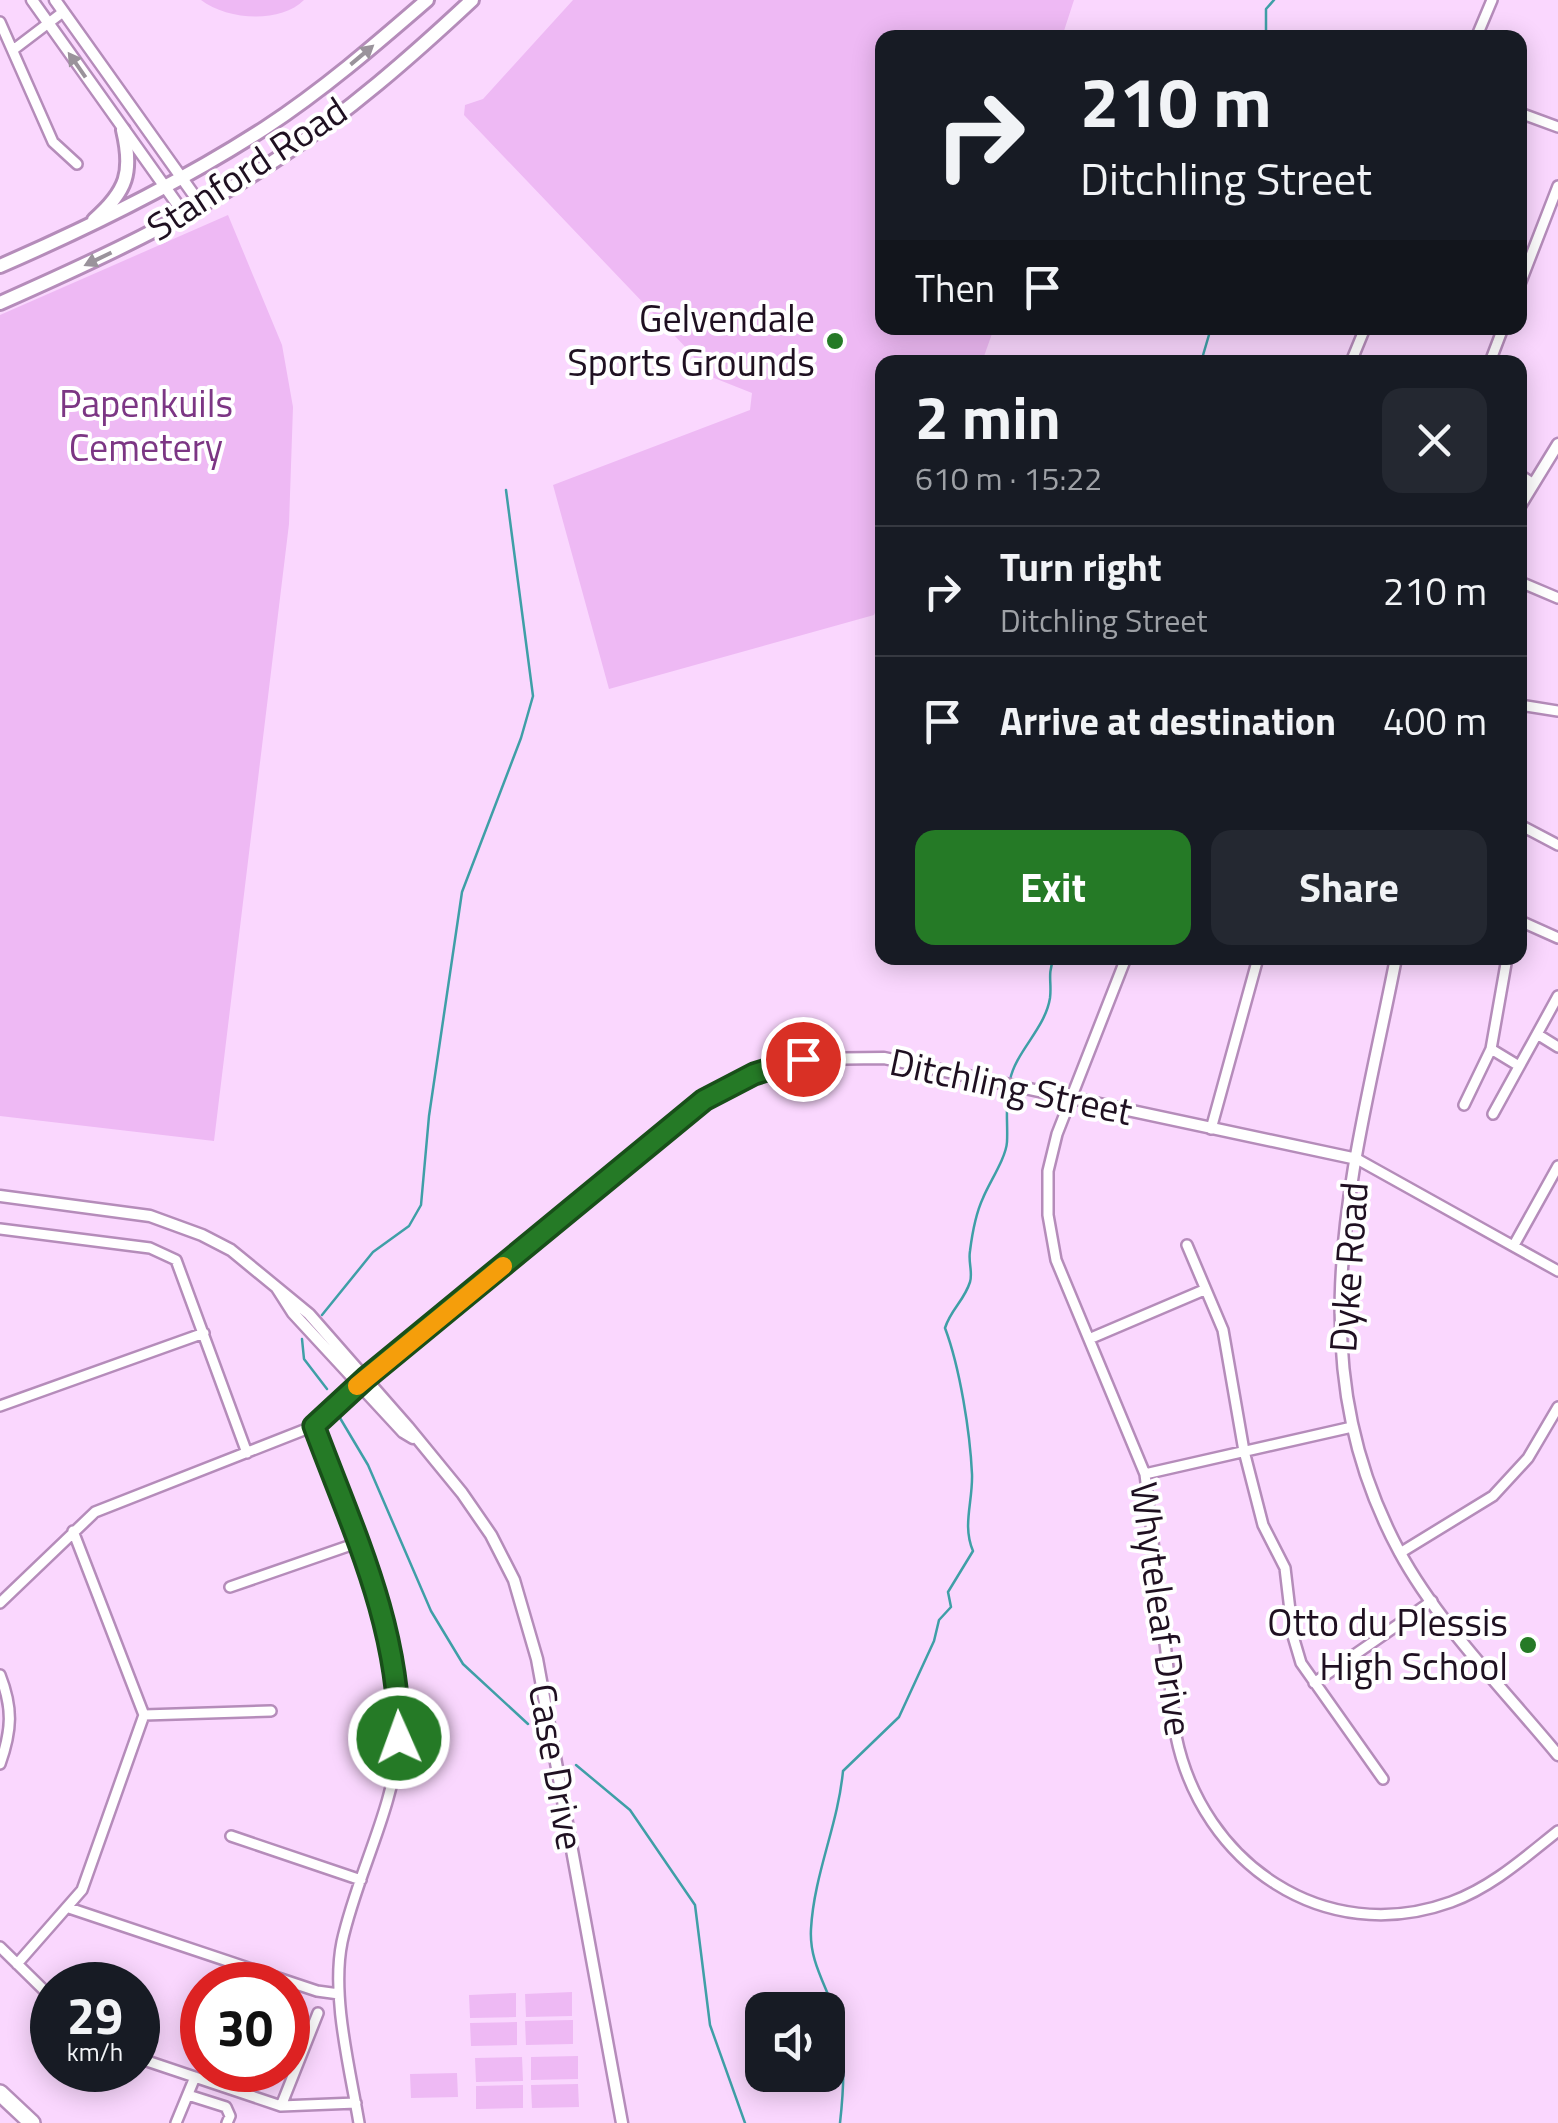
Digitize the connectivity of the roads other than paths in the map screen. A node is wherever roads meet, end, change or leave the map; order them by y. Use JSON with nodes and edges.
{"nodes":[{"id":1,"x":32,"y":0,"type":"edge"},
{"id":2,"x":55,"y":0,"type":"edge"},
{"id":3,"x":427,"y":0,"type":"edge"},
{"id":4,"x":472,"y":0,"type":"edge"},
{"id":5,"x":1492,"y":0,"type":"edge"},
{"id":6,"x":64,"y":12,"type":"junction"},
{"id":7,"x":0,"y":22,"type":"edge"},
{"id":8,"x":48,"y":24,"type":"junction"},
{"id":9,"x":1479,"y":30,"type":"edge"},
{"id":10,"x":12,"y":50,"type":"junction"},
{"id":11,"x":1527,"y":115,"type":"edge"},
{"id":12,"x":1558,"y":127,"type":"edge"},
{"id":13,"x":122,"y":130,"type":"junction"},
{"id":14,"x":77,"y":164,"type":"dead end"},
{"id":15,"x":182,"y":178,"type":"junction"},
{"id":16,"x":1558,"y":186,"type":"edge"},
{"id":17,"x":167,"y":187,"type":"junction"},
{"id":18,"x":201,"y":205,"type":"junction"},
{"id":19,"x":185,"y":214,"type":"junction"},
{"id":20,"x":80,"y":232,"type":"junction"},
{"id":21,"x":0,"y":266,"type":"edge"},
{"id":22,"x":1527,"y":266,"type":"edge"},
{"id":23,"x":0,"y":303,"type":"edge"},
{"id":24,"x":1558,"y":444,"type":"edge"},
{"id":25,"x":1527,"y":480,"type":"edge"},
{"id":26,"x":1532,"y":483,"type":"junction"},
{"id":27,"x":1527,"y":493,"type":"edge"},
{"id":28,"x":1527,"y":585,"type":"edge"},
{"id":29,"x":1558,"y":598,"type":"edge"},
{"id":30,"x":1527,"y":706,"type":"edge"},
{"id":31,"x":1558,"y":712,"type":"edge"},
{"id":32,"x":1527,"y":829,"type":"edge"},
{"id":33,"x":1558,"y":845,"type":"edge"},
{"id":34,"x":1527,"y":922,"type":"edge"},
{"id":35,"x":1558,"y":938,"type":"edge"},
{"id":36,"x":1123,"y":965,"type":"edge"},
{"id":37,"x":1256,"y":965,"type":"edge"},
{"id":38,"x":1395,"y":965,"type":"edge"},
{"id":39,"x":1506,"y":965,"type":"edge"},
{"id":40,"x":1558,"y":996,"type":"edge"},
{"id":41,"x":1537,"y":1034,"type":"junction"},
{"id":42,"x":1558,"y":1046,"type":"edge"},
{"id":43,"x":1491,"y":1050,"type":"junction"},
{"id":44,"x":1519,"y":1066,"type":"junction"},
{"id":45,"x":1070,"y":1100,"type":"junction"},
{"id":46,"x":1464,"y":1104,"type":"dead end"},
{"id":47,"x":1493,"y":1114,"type":"dead end"},
{"id":48,"x":1210,"y":1129,"type":"junction"},
{"id":49,"x":1356,"y":1159,"type":"junction"},
{"id":50,"x":1558,"y":1166,"type":"edge"},
{"id":51,"x":0,"y":1196,"type":"edge"},
{"id":52,"x":0,"y":1229,"type":"edge"},
{"id":53,"x":1187,"y":1245,"type":"dead end"},
{"id":54,"x":1514,"y":1245,"type":"junction"},
{"id":55,"x":1558,"y":1271,"type":"edge"},
{"id":56,"x":1204,"y":1290,"type":"junction"},
{"id":57,"x":204,"y":1333,"type":"junction"},
{"id":58,"x":1089,"y":1339,"type":"junction"},
{"id":59,"x":362,"y":1381,"type":"junction"},
{"id":60,"x":0,"y":1406,"type":"edge"},
{"id":61,"x":1558,"y":1407,"type":"edge"},
{"id":62,"x":314,"y":1426,"type":"junction"},
{"id":63,"x":1352,"y":1427,"type":"junction"},
{"id":64,"x":1244,"y":1451,"type":"junction"},
{"id":65,"x":246,"y":1453,"type":"junction"},
{"id":66,"x":1145,"y":1474,"type":"junction"},
{"id":67,"x":72,"y":1531,"type":"junction"},
{"id":68,"x":357,"y":1543,"type":"junction"},
{"id":69,"x":1400,"y":1553,"type":"junction"},
{"id":70,"x":230,"y":1587,"type":"dead end"},
{"id":71,"x":1432,"y":1601,"type":"junction"},
{"id":72,"x":0,"y":1603,"type":"edge"},
{"id":73,"x":0,"y":1675,"type":"edge"},
{"id":74,"x":1314,"y":1683,"type":"junction"},
{"id":75,"x":271,"y":1711,"type":"dead end"},
{"id":76,"x":144,"y":1716,"type":"junction"},
{"id":77,"x":1558,"y":1755,"type":"edge"},
{"id":78,"x":0,"y":1764,"type":"edge"},
{"id":79,"x":1383,"y":1779,"type":"dead end"},
{"id":80,"x":1558,"y":1831,"type":"edge"},
{"id":81,"x":231,"y":1836,"type":"dead end"},
{"id":82,"x":362,"y":1880,"type":"junction"},
{"id":83,"x":69,"y":1908,"type":"junction"},
{"id":84,"x":0,"y":1947,"type":"edge"},
{"id":85,"x":17,"y":1964,"type":"junction"},
{"id":86,"x":30,"y":1977,"type":"edge"},
{"id":87,"x":340,"y":1994,"type":"junction"},
{"id":88,"x":318,"y":2013,"type":"dead end"},
{"id":89,"x":239,"y":2092,"type":"edge"},
{"id":90,"x":0,"y":2093,"type":"edge"},
{"id":91,"x":188,"y":2094,"type":"joint"},
{"id":92,"x":356,"y":2104,"type":"junction"},
{"id":93,"x":281,"y":2106,"type":"junction"},
{"id":94,"x":32,"y":2123,"type":"edge"},
{"id":95,"x":176,"y":2123,"type":"edge"},
{"id":96,"x":227,"y":2123,"type":"edge"},
{"id":97,"x":359,"y":2123,"type":"edge"},
{"id":98,"x":622,"y":2123,"type":"edge"}],
"edges":[{"from":1,"to":8,"type":"street"},
{"from":2,"to":6,"type":"street"},
{"from":15,"to":3,"type":"main road","name":"Stanford Road","one_way":true},
{"from":4,"to":18,"type":"main road","name":"Stanford Road"},
{"from":5,"to":9,"type":"street"},
{"from":6,"to":8,"type":"street"},
{"from":6,"to":15,"type":"street"},
{"from":7,"to":10,"type":"street"},
{"from":8,"to":10,"type":"street"},
{"from":13,"to":8,"type":"street","one_way":true},
{"from":10,"to":14,"type":"street"},
{"from":11,"to":12,"type":"street"},
{"from":13,"to":17,"type":"street"},
{"from":13,"to":20,"type":"main road"},
{"from":15,"to":17,"type":"main road","name":"Stanford Road"},
{"from":15,"to":18,"type":"street"},
{"from":16,"to":22,"type":"street"},
{"from":17,"to":19,"type":"street"},
{"from":17,"to":20,"type":"main road","name":"Stanford Road"},
{"from":18,"to":19,"type":"main road","name":"Stanford Road"},
{"from":19,"to":23,"type":"main road","name":"Stanford Road","one_way":true},
{"from":20,"to":21,"type":"main road","name":"Stanford Road"},
{"from":24,"to":26,"type":"street"},
{"from":25,"to":26,"type":"street"},
{"from":26,"to":27,"type":"street"},
{"from":28,"to":29,"type":"street"},
{"from":30,"to":31,"type":"street"},
{"from":32,"to":33,"type":"street"},
{"from":34,"to":35,"type":"street"},
{"from":36,"to":45,"type":"street","name":"Whyteleaf Drive"},
{"from":37,"to":48,"type":"street"},
{"from":38,"to":49,"type":"street","name":"Dyke Road"},
{"from":39,"to":43,"type":"street"},
{"from":40,"to":41,"type":"street"},
{"from":41,"to":42,"type":"street"},
{"from":41,"to":44,"type":"street"},
{"from":43,"to":44,"type":"street"},
{"from":43,"to":46,"type":"street"},
{"from":44,"to":47,"type":"street"},
{"from":45,"to":48,"type":"street","name":"Ditchling Street"},
{"from":45,"to":58,"type":"street","name":"Whyteleaf Drive"},
{"from":45,"to":59,"type":"street","name":"Ditchling Street"},
{"from":48,"to":49,"type":"street","name":"Ditchling Street"},
{"from":49,"to":54,"type":"street"},
{"from":49,"to":63,"type":"street","name":"Dyke Road"},
{"from":50,"to":54,"type":"street"},
{"from":51,"to":59,"type":"street","name":"Case Drive"},
{"from":52,"to":57,"type":"street"},
{"from":53,"to":56,"type":"street"},
{"from":54,"to":55,"type":"street"},
{"from":56,"to":58,"type":"street"},
{"from":56,"to":64,"type":"street"},
{"from":57,"to":60,"type":"street"},
{"from":57,"to":65,"type":"street"},
{"from":58,"to":66,"type":"street","name":"Whyteleaf Drive"},
{"from":59,"to":62,"type":"street","name":"Ditchling Street"},
{"from":59,"to":98,"type":"street","name":"Case Drive"},
{"from":61,"to":69,"type":"street"},
{"from":62,"to":65,"type":"street","name":"Ditchling Street"},
{"from":62,"to":68,"type":"street"},
{"from":63,"to":64,"type":"street"},
{"from":63,"to":69,"type":"street","name":"Dyke Road"},
{"from":64,"to":66,"type":"street"},
{"from":64,"to":74,"type":"street"},
{"from":65,"to":67,"type":"street","name":"Ditchling Street"},
{"from":66,"to":80,"type":"street","name":"Whyteleaf Drive"},
{"from":67,"to":72,"type":"street","name":"Ditchling Street"},
{"from":67,"to":76,"type":"street"},
{"from":68,"to":70,"type":"street"},
{"from":68,"to":82,"type":"street"},
{"from":69,"to":71,"type":"street","name":"Dyke Road"},
{"from":71,"to":74,"type":"street"},
{"from":71,"to":77,"type":"street","name":"Dyke Road"},
{"from":73,"to":78,"type":"street"},
{"from":74,"to":79,"type":"street"},
{"from":75,"to":76,"type":"street"},
{"from":76,"to":83,"type":"street"},
{"from":81,"to":82,"type":"street"},
{"from":82,"to":87,"type":"street"},
{"from":83,"to":85,"type":"street"},
{"from":83,"to":87,"type":"street"},
{"from":84,"to":85,"type":"street"},
{"from":85,"to":86,"type":"street"},
{"from":87,"to":92,"type":"street"},
{"from":88,"to":93,"type":"street"},
{"from":89,"to":93,"type":"street"},
{"from":90,"to":94,"type":"highway"},
{"from":91,"to":95,"type":"street"},
{"from":91,"to":96,"type":"street"},
{"from":92,"to":93,"type":"street"},
{"from":92,"to":97,"type":"street"}]}
